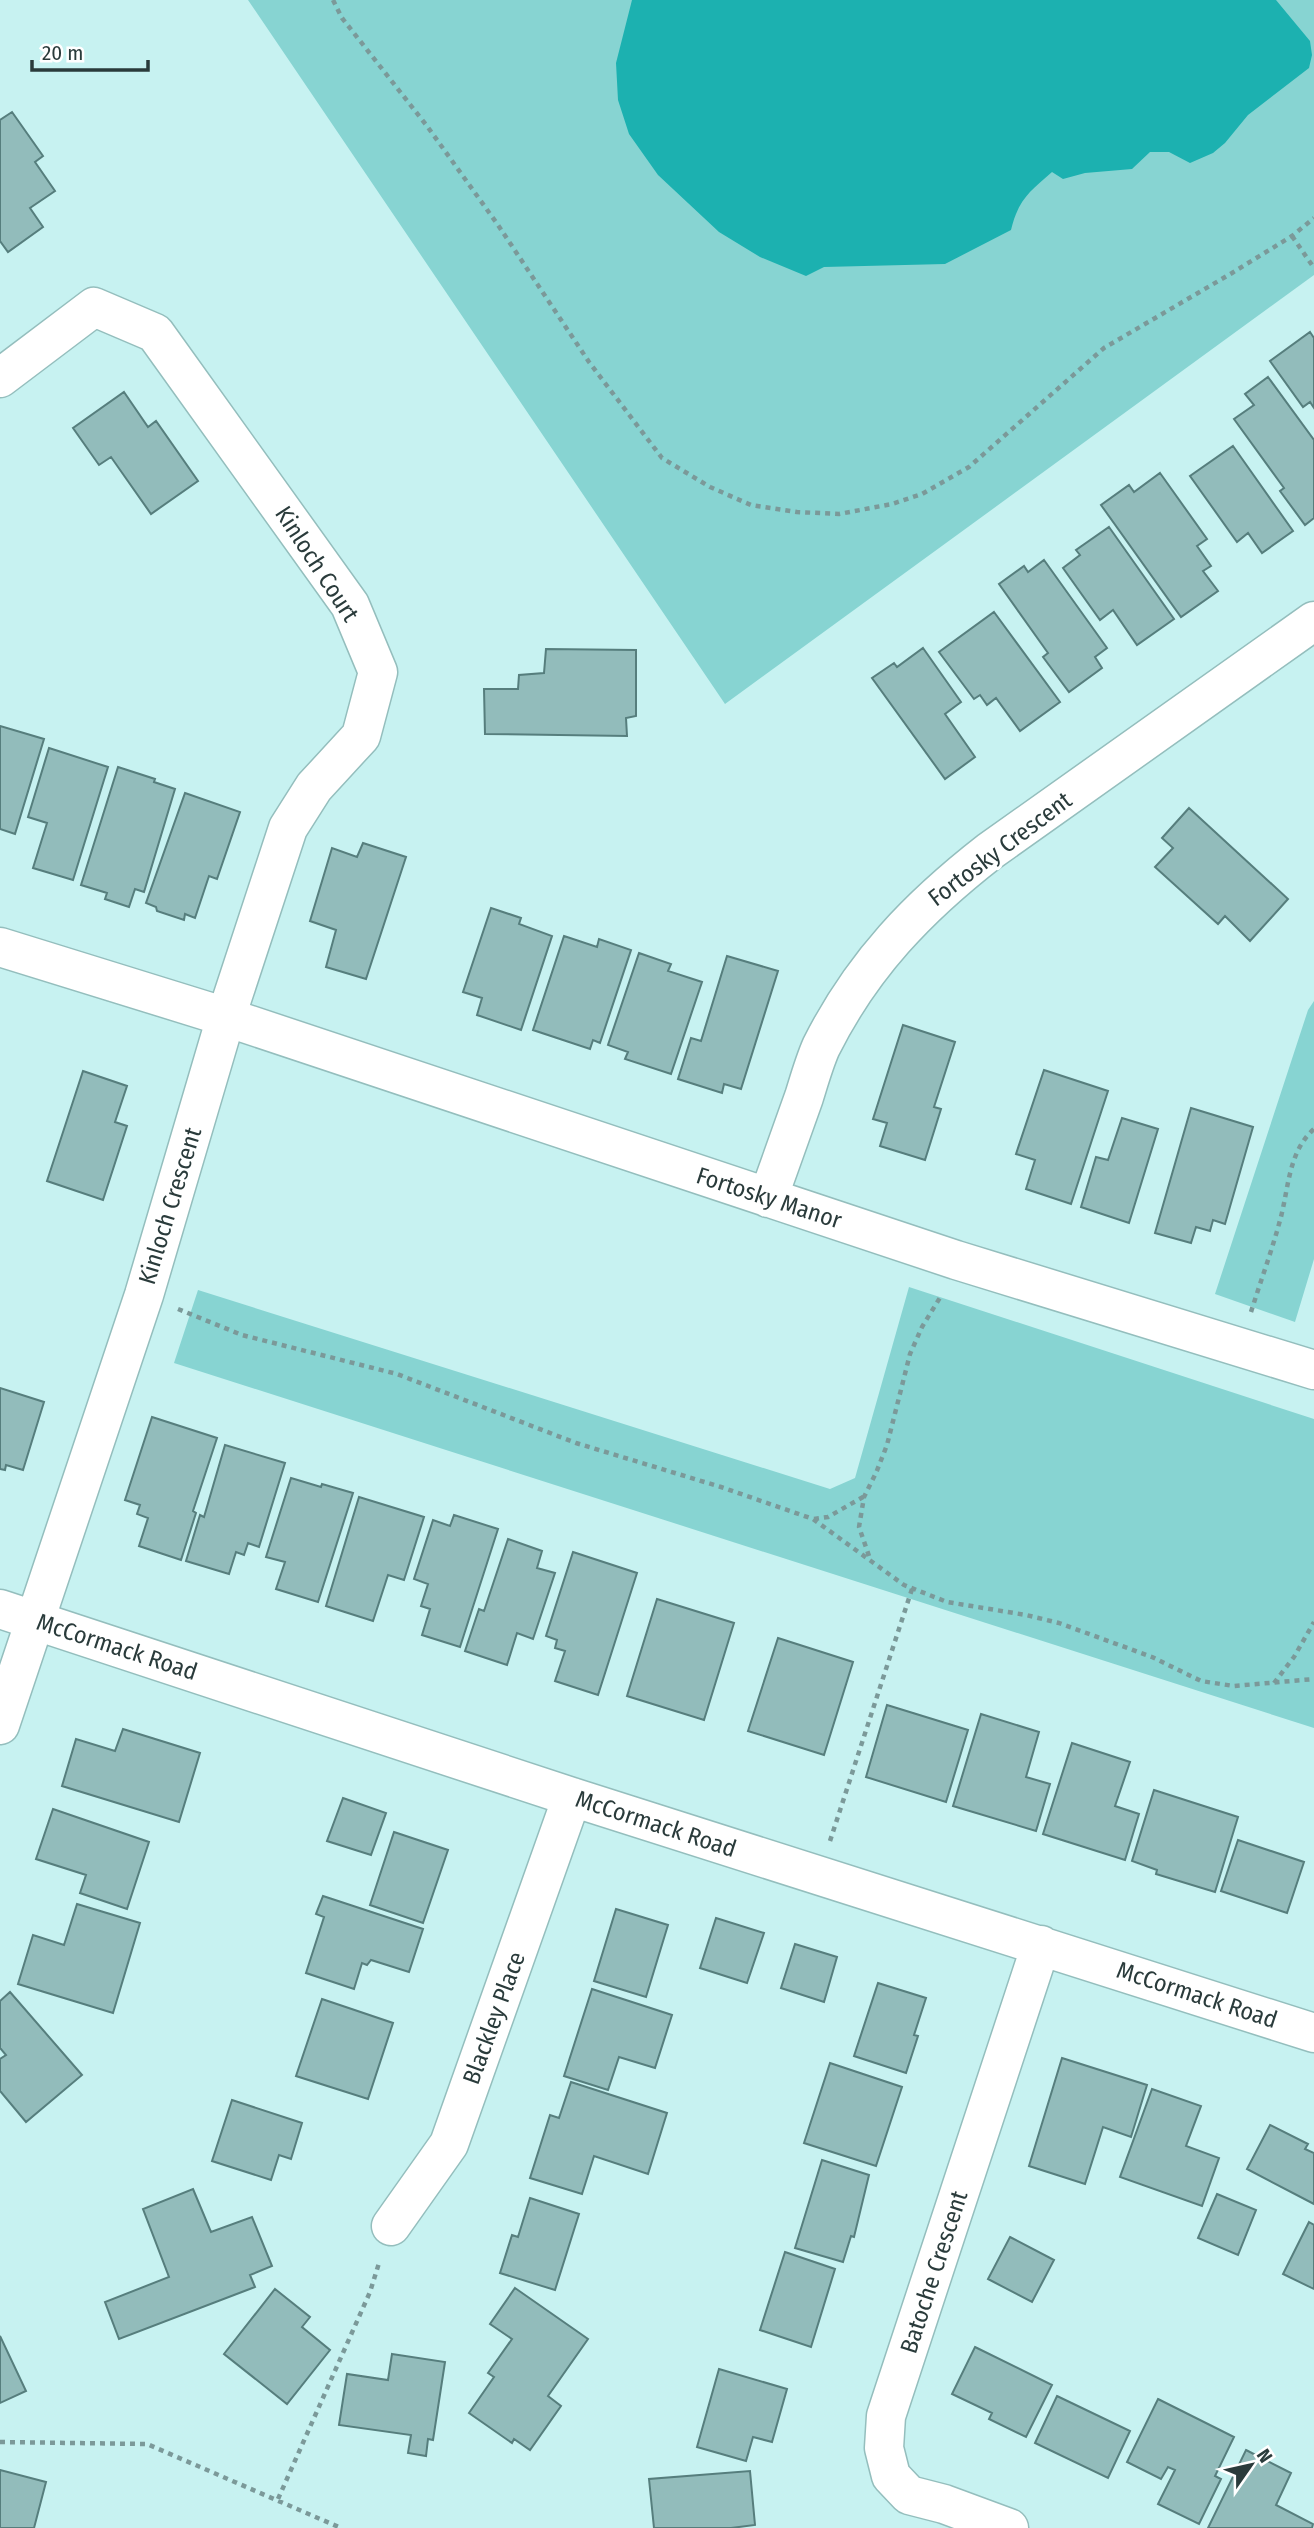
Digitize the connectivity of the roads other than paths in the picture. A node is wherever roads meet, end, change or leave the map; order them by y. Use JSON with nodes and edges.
{"nodes":[{"id":1,"x":0,"y":378,"type":"edge"},
{"id":2,"x":1314,"y":621,"type":"edge"},
{"id":3,"x":0,"y":947,"type":"edge"},
{"id":4,"x":226,"y":1017,"type":"junction"},
{"id":5,"x":768,"y":1198,"type":"junction"},
{"id":6,"x":1314,"y":1370,"type":"edge"},
{"id":7,"x":17,"y":1614,"type":"edge"},
{"id":8,"x":0,"y":1726,"type":"edge"},
{"id":9,"x":572,"y":1797,"type":"junction"},
{"id":10,"x":1041,"y":1945,"type":"junction"},
{"id":11,"x":1314,"y":2033,"type":"edge"},
{"id":12,"x":391,"y":2226,"type":"dead end"},
{"id":13,"x":1009,"y":2528,"type":"edge"}],
"edges":[{"from":1,"to":4,"type":"street","name":"Kinloch Court"},
{"from":2,"to":5,"type":"street","name":"Fortosky Crescent"},
{"from":3,"to":4,"type":"street"},
{"from":4,"to":5,"type":"street","name":"Fortosky Manor"},
{"from":4,"to":7,"type":"street","name":"Kinloch Crescent"},
{"from":5,"to":6,"type":"street","name":"Fortosky Manor"},
{"from":7,"to":8,"type":"street","name":"Kinloch Crescent"},
{"from":7,"to":9,"type":"street","name":"McCormack Road"},
{"from":9,"to":10,"type":"street","name":"McCormack Road"},
{"from":9,"to":12,"type":"street","name":"Blackley Place"},
{"from":10,"to":11,"type":"street","name":"McCormack Road"},
{"from":10,"to":13,"type":"street","name":"Batoche Crescent"}]}
